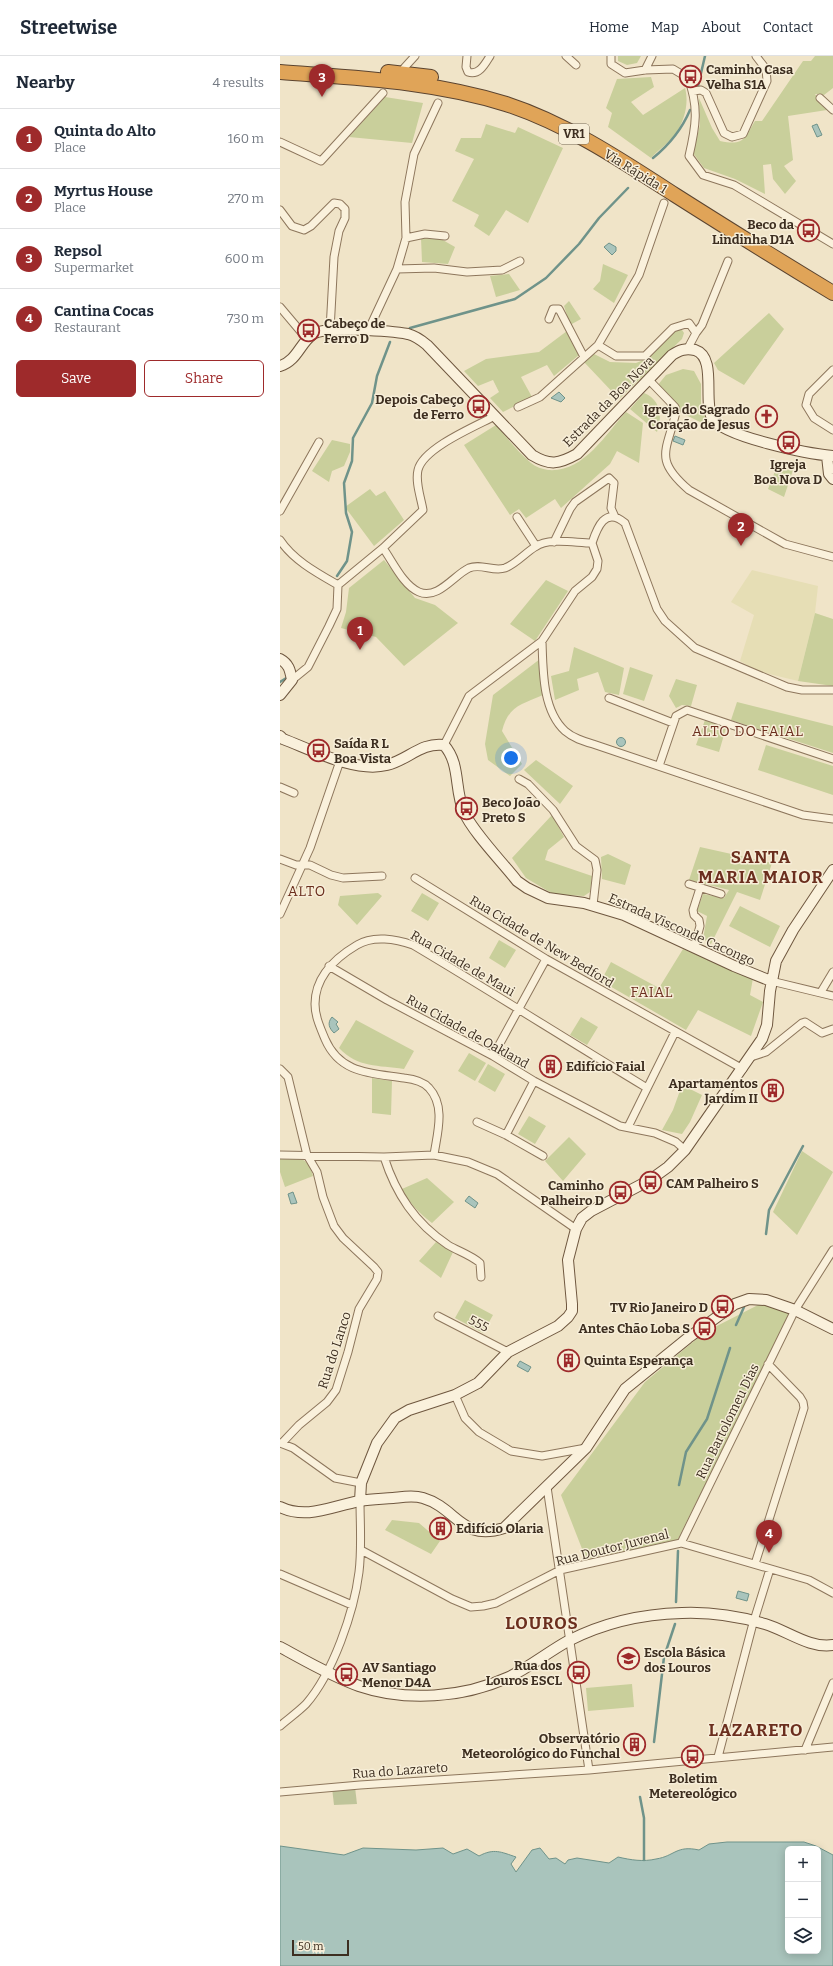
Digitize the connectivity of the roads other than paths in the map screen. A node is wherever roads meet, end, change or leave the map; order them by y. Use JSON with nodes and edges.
{"nodes":[{"id":1,"x":415,"y":56,"type":"edge"},
{"id":2,"x":467,"y":56,"type":"edge"},
{"id":3,"x":490,"y":56,"type":"edge"},
{"id":4,"x":566,"y":56,"type":"edge"},
{"id":5,"x":611,"y":56,"type":"edge"},
{"id":6,"x":652,"y":56,"type":"edge"},
{"id":7,"x":756,"y":56,"type":"edge"},
{"id":8,"x":280,"y":64,"type":"edge"},
{"id":9,"x":576,"y":65,"type":"dead end"},
{"id":10,"x":404,"y":68,"type":"dead end"},
{"id":11,"x":645,"y":70,"type":"junction"},
{"id":12,"x":280,"y":72,"type":"edge"},
{"id":13,"x":693,"y":91,"type":"junction"},
{"id":14,"x":383,"y":93,"type":"dead end"},
{"id":15,"x":820,"y":98,"type":"dead end"},
{"id":16,"x":438,"y":103,"type":"dead end"},
{"id":17,"x":833,"y":110,"type":"edge"},
{"id":18,"x":280,"y":142,"type":"edge"},
{"id":19,"x":664,"y":203,"type":"dead end"},
{"id":20,"x":280,"y":210,"type":"edge"},
{"id":21,"x":445,"y":236,"type":"dead end"},
{"id":22,"x":406,"y":238,"type":"junction"},
{"id":23,"x":833,"y":244,"type":"edge"},
{"id":24,"x":520,"y":261,"type":"dead end"},
{"id":25,"x":728,"y":262,"type":"dead end"},
{"id":26,"x":397,"y":269,"type":"junction"},
{"id":27,"x":833,"y":282,"type":"edge"},
{"id":28,"x":833,"y":293,"type":"edge"},
{"id":29,"x":280,"y":307,"type":"edge"},
{"id":30,"x":549,"y":319,"type":"dead end"},
{"id":31,"x":330,"y":330,"type":"junction"},
{"id":32,"x":368,"y":331,"type":"junction"},
{"id":33,"x":696,"y":332,"type":"junction"},
{"id":34,"x":307,"y":339,"type":"junction"},
{"id":35,"x":598,"y":345,"type":"junction"},
{"id":36,"x":688,"y":348,"type":"junction"},
{"id":37,"x":584,"y":357,"type":"junction"},
{"id":38,"x":280,"y":366,"type":"edge"},
{"id":39,"x":833,"y":370,"type":"edge"},
{"id":40,"x":648,"y":379,"type":"junction"},
{"id":41,"x":518,"y":407,"type":"dead end"},
{"id":42,"x":495,"y":416,"type":"junction"},
{"id":43,"x":833,"y":430,"type":"edge"},
{"id":44,"x":319,"y":442,"type":"dead end"},
{"id":45,"x":830,"y":456,"type":"edge"},
{"id":46,"x":833,"y":480,"type":"edge"},
{"id":47,"x":280,"y":511,"type":"edge"},
{"id":48,"x":517,"y":517,"type":"dead end"},
{"id":49,"x":615,"y":517,"type":"junction"},
{"id":50,"x":280,"y":540,"type":"edge"},
{"id":51,"x":554,"y":542,"type":"junction"},
{"id":52,"x":592,"y":543,"type":"junction"},
{"id":53,"x":536,"y":546,"type":"junction"},
{"id":54,"x":383,"y":548,"type":"junction"},
{"id":55,"x":833,"y":557,"type":"edge"},
{"id":56,"x":338,"y":585,"type":"junction"},
{"id":57,"x":542,"y":641,"type":"junction"},
{"id":58,"x":280,"y":659,"type":"edge"},
{"id":59,"x":292,"y":680,"type":"junction"},
{"id":60,"x":833,"y":690,"type":"edge"},
{"id":61,"x":280,"y":695,"type":"edge"},
{"id":62,"x":609,"y":698,"type":"dead end"},
{"id":63,"x":673,"y":723,"type":"junction"},
{"id":64,"x":280,"y":736,"type":"edge"},
{"id":65,"x":444,"y":745,"type":"junction"},
{"id":66,"x":833,"y":759,"type":"edge"},
{"id":67,"x":340,"y":761,"type":"junction"},
{"id":68,"x":659,"y":766,"type":"junction"},
{"id":69,"x":519,"y":779,"type":"dead end"},
{"id":70,"x":280,"y":787,"type":"edge"},
{"id":71,"x":294,"y":793,"type":"dead end"},
{"id":72,"x":833,"y":819,"type":"edge"},
{"id":73,"x":280,"y":859,"type":"edge"},
{"id":74,"x":302,"y":865,"type":"junction"},
{"id":75,"x":833,"y":870,"type":"edge"},
{"id":76,"x":382,"y":876,"type":"dead end"},
{"id":77,"x":415,"y":878,"type":"dead end"},
{"id":78,"x":689,"y":884,"type":"dead end"},
{"id":79,"x":700,"y":888,"type":"junction"},
{"id":80,"x":721,"y":894,"type":"dead end"},
{"id":81,"x":593,"y":905,"type":"junction"},
{"id":82,"x":280,"y":914,"type":"edge"},
{"id":83,"x":694,"y":948,"type":"junction"},
{"id":84,"x":546,"y":959,"type":"junction"},
{"id":85,"x":328,"y":966,"type":"junction"},
{"id":86,"x":833,"y":972,"type":"edge"},
{"id":87,"x":771,"y":981,"type":"junction"},
{"id":88,"x":821,"y":992,"type":"junction"},
{"id":89,"x":833,"y":996,"type":"edge"},
{"id":90,"x":518,"y":1009,"type":"junction"},
{"id":91,"x":833,"y":1029,"type":"edge"},
{"id":92,"x":675,"y":1032,"type":"junction"},
{"id":93,"x":493,"y":1056,"type":"junction"},
{"id":94,"x":751,"y":1057,"type":"junction"},
{"id":95,"x":280,"y":1068,"type":"edge"},
{"id":96,"x":742,"y":1069,"type":"junction"},
{"id":97,"x":534,"y":1081,"type":"junction"},
{"id":98,"x":647,"y":1088,"type":"junction"},
{"id":99,"x":476,"y":1122,"type":"dead end"},
{"id":100,"x":628,"y":1128,"type":"junction"},
{"id":101,"x":506,"y":1135,"type":"junction"},
{"id":102,"x":685,"y":1150,"type":"junction"},
{"id":103,"x":280,"y":1155,"type":"edge"},
{"id":104,"x":307,"y":1155,"type":"junction"},
{"id":105,"x":434,"y":1155,"type":"junction"},
{"id":106,"x":543,"y":1156,"type":"dead end"},
{"id":107,"x":384,"y":1157,"type":"junction"},
{"id":108,"x":576,"y":1229,"type":"junction"},
{"id":109,"x":833,"y":1250,"type":"edge"},
{"id":110,"x":481,"y":1277,"type":"dead end"},
{"id":111,"x":795,"y":1310,"type":"junction"},
{"id":112,"x":438,"y":1316,"type":"dead end"},
{"id":113,"x":833,"y":1329,"type":"edge"},
{"id":114,"x":508,"y":1352,"type":"junction"},
{"id":115,"x":768,"y":1364,"type":"junction"},
{"id":116,"x":455,"y":1395,"type":"junction"},
{"id":117,"x":281,"y":1443,"type":"edge"},
{"id":118,"x":586,"y":1448,"type":"junction"},
{"id":119,"x":361,"y":1483,"type":"junction"},
{"id":120,"x":546,"y":1488,"type":"junction"},
{"id":121,"x":360,"y":1501,"type":"junction"},
{"id":122,"x":280,"y":1507,"type":"edge"},
{"id":123,"x":681,"y":1543,"type":"junction"},
{"id":124,"x":361,"y":1550,"type":"junction"},
{"id":125,"x":755,"y":1564,"type":"junction"},
{"id":126,"x":770,"y":1569,"type":"junction"},
{"id":127,"x":560,"y":1570,"type":"junction"},
{"id":128,"x":280,"y":1574,"type":"edge"},
{"id":129,"x":833,"y":1593,"type":"edge"},
{"id":130,"x":352,"y":1605,"type":"junction"},
{"id":131,"x":754,"y":1621,"type":"junction"},
{"id":132,"x":569,"y":1641,"type":"junction"},
{"id":133,"x":833,"y":1645,"type":"edge"},
{"id":134,"x":280,"y":1647,"type":"edge"},
{"id":135,"x":327,"y":1672,"type":"junction"},
{"id":136,"x":833,"y":1683,"type":"edge"},
{"id":137,"x":280,"y":1726,"type":"edge"},
{"id":138,"x":833,"y":1747,"type":"edge"},
{"id":139,"x":805,"y":1750,"type":"junction"},
{"id":140,"x":718,"y":1757,"type":"junction"},
{"id":141,"x":589,"y":1770,"type":"junction"},
{"id":142,"x":280,"y":1792,"type":"edge"}],
"edges":[{"from":1,"to":10,"type":"street"},
{"from":2,"to":3,"type":"street"},
{"from":4,"to":9,"type":"street"},
{"from":5,"to":11,"type":"street"},
{"from":6,"to":11,"type":"street"},
{"from":7,"to":13,"type":"street"},
{"from":8,"to":27,"type":"highway","name":"Via Rápida 1","number":"VR1"},
{"from":11,"to":13,"type":"street"},
{"from":12,"to":28,"type":"highway","name":"Via Rápida 1","number":"VR1"},
{"from":13,"to":23,"type":"street"},
{"from":14,"to":18,"type":"street"},
{"from":15,"to":17,"type":"street"},
{"from":16,"to":22,"type":"street"},
{"from":19,"to":35,"type":"street"},
{"from":20,"to":31,"type":"street"},
{"from":21,"to":22,"type":"street"},
{"from":22,"to":26,"type":"street"},
{"from":24,"to":26,"type":"street"},
{"from":25,"to":33,"type":"street"},
{"from":26,"to":32,"type":"street"},
{"from":29,"to":34,"type":"street"},
{"from":30,"to":37,"type":"street"},
{"from":31,"to":32,"type":"street","name":"Estrada da Boa Nova"},
{"from":31,"to":34,"type":"street","name":"Estrada da Boa Nova"},
{"from":32,"to":42,"type":"street","name":"Estrada da Boa Nova"},
{"from":33,"to":35,"type":"street"},
{"from":33,"to":36,"type":"street"},
{"from":34,"to":38,"type":"street","name":"Estrada da Boa Nova"},
{"from":35,"to":37,"type":"street"},
{"from":36,"to":40,"type":"street","name":"Estrada da Boa Nova"},
{"from":36,"to":45,"type":"street"},
{"from":37,"to":41,"type":"street"},
{"from":39,"to":43,"type":"street"},
{"from":40,"to":42,"type":"street","name":"Estrada da Boa Nova"},
{"from":40,"to":55,"type":"street"},
{"from":42,"to":54,"type":"street"},
{"from":44,"to":47,"type":"street"},
{"from":45,"to":46,"type":"street"},
{"from":48,"to":53,"type":"street"},
{"from":49,"to":51,"type":"street"},
{"from":49,"to":52,"type":"street"},
{"from":49,"to":60,"type":"street"},
{"from":50,"to":56,"type":"street"},
{"from":51,"to":52,"type":"street"},
{"from":51,"to":53,"type":"street"},
{"from":52,"to":57,"type":"street"},
{"from":53,"to":54,"type":"street"},
{"from":54,"to":56,"type":"street"},
{"from":56,"to":59,"type":"street"},
{"from":57,"to":65,"type":"street"},
{"from":57,"to":68,"type":"street"},
{"from":58,"to":59,"type":"street"},
{"from":59,"to":61,"type":"street"},
{"from":62,"to":63,"type":"street"},
{"from":63,"to":66,"type":"street"},
{"from":63,"to":68,"type":"street"},
{"from":64,"to":67,"type":"street"},
{"from":65,"to":67,"type":"street"},
{"from":65,"to":81,"type":"street","name":"Estrada Visconde Cacongo"},
{"from":67,"to":74,"type":"street"},
{"from":68,"to":72,"type":"street"},
{"from":69,"to":81,"type":"street"},
{"from":70,"to":71,"type":"street"},
{"from":73,"to":74,"type":"street"},
{"from":74,"to":76,"type":"street"},
{"from":74,"to":82,"type":"street"},
{"from":75,"to":87,"type":"street"},
{"from":77,"to":84,"type":"street","name":"Rua Cidade de New Bedford"},
{"from":78,"to":79,"type":"street"},
{"from":79,"to":80,"type":"street"},
{"from":79,"to":83,"type":"street"},
{"from":81,"to":83,"type":"street","name":"Estrada Visconde Cacongo"},
{"from":83,"to":87,"type":"street","name":"Estrada Visconde Cacongo"},
{"from":84,"to":90,"type":"street"},
{"from":84,"to":92,"type":"street","name":"Rua Cidade de New Bedford"},
{"from":85,"to":90,"type":"street","name":"Rua Cidade de Maui"},
{"from":85,"to":93,"type":"street","name":"Rua Cidade de Oakland"},
{"from":85,"to":105,"type":"street","name":"Rua Cidade de Maui"},
{"from":86,"to":88,"type":"street"},
{"from":87,"to":88,"type":"street"},
{"from":87,"to":94,"type":"street"},
{"from":88,"to":89,"type":"street"},
{"from":90,"to":93,"type":"street"},
{"from":90,"to":98,"type":"street","name":"Rua Cidade de Maui"},
{"from":91,"to":94,"type":"street"},
{"from":92,"to":96,"type":"street","name":"Rua Cidade de New Bedford"},
{"from":92,"to":98,"type":"street"},
{"from":93,"to":97,"type":"street","name":"Rua Cidade de Oakland"},
{"from":94,"to":96,"type":"street"},
{"from":95,"to":104,"type":"street"},
{"from":96,"to":102,"type":"street"},
{"from":97,"to":100,"type":"street","name":"Rua Cidade de Oakland"},
{"from":97,"to":101,"type":"street"},
{"from":98,"to":100,"type":"street"},
{"from":99,"to":101,"type":"street"},
{"from":100,"to":102,"type":"street","name":"Rua Cidade de Oakland"},
{"from":101,"to":106,"type":"street"},
{"from":102,"to":108,"type":"street"},
{"from":103,"to":104,"type":"street"},
{"from":104,"to":107,"type":"street"},
{"from":104,"to":117,"type":"street","name":"Rua do Lanco"},
{"from":105,"to":107,"type":"street"},
{"from":105,"to":108,"type":"street"},
{"from":107,"to":110,"type":"street"},
{"from":108,"to":114,"type":"street"},
{"from":109,"to":111,"type":"street","name":"Rua Bartolomeu Dias"},
{"from":111,"to":113,"type":"street"},
{"from":111,"to":115,"type":"street","name":"Rua Bartolomeu Dias"},
{"from":111,"to":118,"type":"street"},
{"from":112,"to":114,"type":"street","name":"555"},
{"from":114,"to":116,"type":"street"},
{"from":115,"to":123,"type":"street","name":"Rua Bartolomeu Dias"},
{"from":115,"to":125,"type":"street"},
{"from":116,"to":118,"type":"street"},
{"from":116,"to":119,"type":"street"},
{"from":117,"to":119,"type":"street"},
{"from":118,"to":120,"type":"street"},
{"from":119,"to":121,"type":"street"},
{"from":120,"to":121,"type":"street"},
{"from":120,"to":127,"type":"street"},
{"from":121,"to":122,"type":"street"},
{"from":121,"to":124,"type":"street"},
{"from":123,"to":125,"type":"street","name":"Rua Doutor Juvenal"},
{"from":123,"to":127,"type":"street","name":"Rua Doutor Juvenal"},
{"from":124,"to":127,"type":"street","name":"Rua Doutor Juvenal"},
{"from":124,"to":130,"type":"street"},
{"from":125,"to":126,"type":"street","name":"Rua Doutor Juvenal"},
{"from":126,"to":129,"type":"street","name":"Rua Doutor Juvenal"},
{"from":126,"to":131,"type":"street"},
{"from":127,"to":132,"type":"street"},
{"from":128,"to":130,"type":"street"},
{"from":130,"to":135,"type":"street"},
{"from":131,"to":132,"type":"street"},
{"from":131,"to":133,"type":"street"},
{"from":131,"to":140,"type":"street"},
{"from":132,"to":135,"type":"street"},
{"from":132,"to":141,"type":"street"},
{"from":134,"to":135,"type":"street"},
{"from":135,"to":137,"type":"street"},
{"from":136,"to":139,"type":"street"},
{"from":138,"to":139,"type":"street","name":"Rua do Lazareto"},
{"from":139,"to":140,"type":"street","name":"Rua do Lazareto"},
{"from":140,"to":141,"type":"street","name":"Rua do Lazareto"},
{"from":141,"to":142,"type":"street","name":"Rua do Lazareto"}]}
